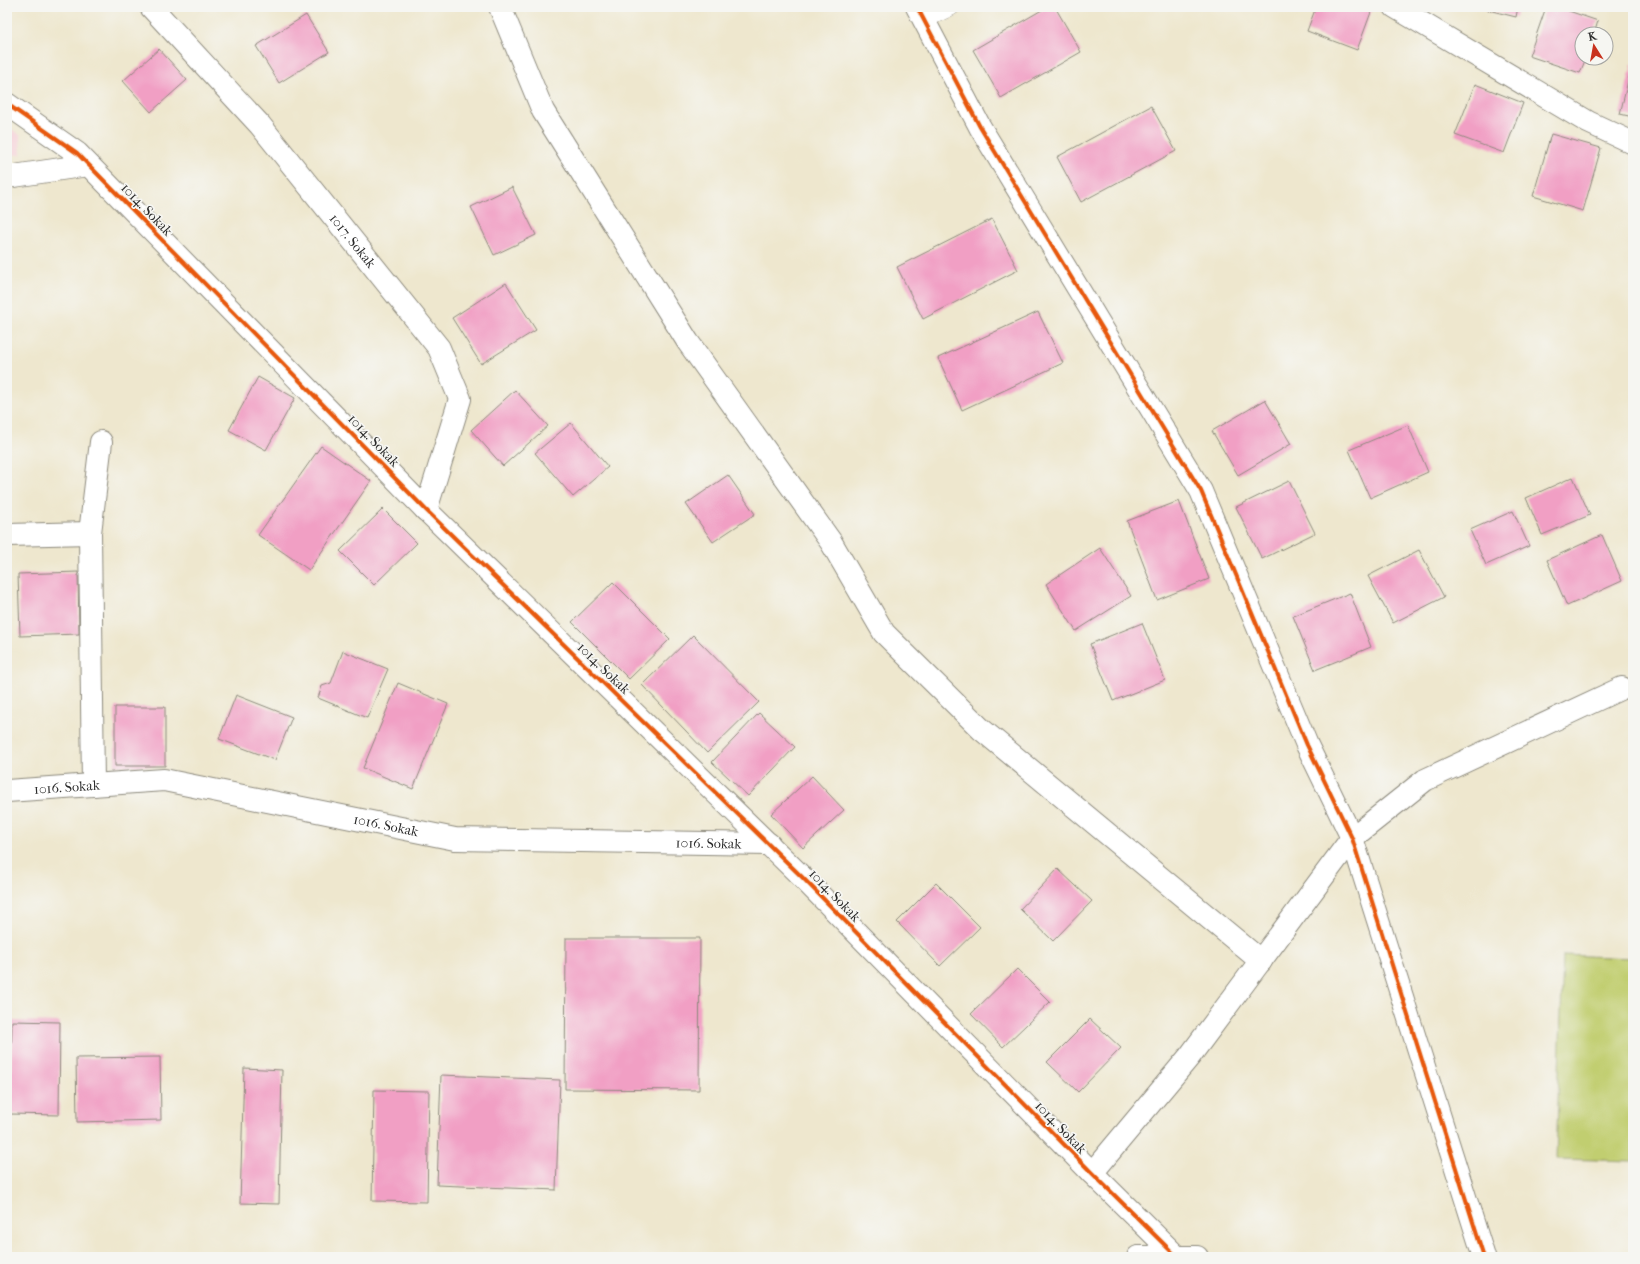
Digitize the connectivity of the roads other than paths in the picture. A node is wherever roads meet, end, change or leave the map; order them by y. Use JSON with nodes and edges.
{"nodes":[{"id":1,"x":151,"y":7,"type":"edge"},
{"id":2,"x":500,"y":7,"type":"edge"},
{"id":3,"x":952,"y":7,"type":"edge"},
{"id":4,"x":1395,"y":7,"type":"edge"},
{"id":5,"x":921,"y":14,"type":"edge"},
{"id":6,"x":7,"y":104,"type":"edge"},
{"id":7,"x":1633,"y":142,"type":"edge"},
{"id":8,"x":88,"y":164,"type":"junction"},
{"id":9,"x":7,"y":177,"type":"edge"},
{"id":10,"x":102,"y":442,"type":"dead end"},
{"id":11,"x":426,"y":510,"type":"junction"},
{"id":12,"x":90,"y":533,"type":"junction"},
{"id":13,"x":7,"y":535,"type":"edge"},
{"id":14,"x":1622,"y":688,"type":"dead end"},
{"id":15,"x":93,"y":785,"type":"junction"},
{"id":16,"x":7,"y":791,"type":"edge"},
{"id":17,"x":1352,"y":838,"type":"junction"},
{"id":18,"x":768,"y":844,"type":"junction"},
{"id":19,"x":1261,"y":961,"type":"junction"},
{"id":20,"x":1092,"y":1173,"type":"junction"},
{"id":21,"x":1138,"y":1257,"type":"edge"},
{"id":22,"x":1177,"y":1257,"type":"edge"},
{"id":23,"x":1197,"y":1257,"type":"edge"},
{"id":24,"x":1484,"y":1257,"type":"edge"}],
"edges":[{"from":1,"to":11,"type":"main road","name":"1017. Sokak"},
{"from":2,"to":19,"type":"main road"},
{"from":3,"to":5,"type":"lane"},
{"from":4,"to":7,"type":"main road"},
{"from":5,"to":17,"type":"main road"},
{"from":6,"to":8,"type":"main road","name":"1014. Sokak"},
{"from":8,"to":9,"type":"main road"},
{"from":8,"to":11,"type":"main road","name":"1014. Sokak"},
{"from":10,"to":12,"type":"main road"},
{"from":11,"to":18,"type":"main road","name":"1014. Sokak"},
{"from":12,"to":13,"type":"main road"},
{"from":12,"to":15,"type":"main road"},
{"from":14,"to":17,"type":"main road"},
{"from":15,"to":16,"type":"main road","name":"1016. Sokak"},
{"from":15,"to":18,"type":"main road","name":"1016. Sokak"},
{"from":17,"to":19,"type":"main road"},
{"from":17,"to":24,"type":"main road"},
{"from":18,"to":20,"type":"main road","name":"1014. Sokak"},
{"from":19,"to":20,"type":"main road"},
{"from":20,"to":22,"type":"main road","name":"1014. Sokak"},
{"from":21,"to":22,"type":"main road"},
{"from":22,"to":23,"type":"main road"}]}
